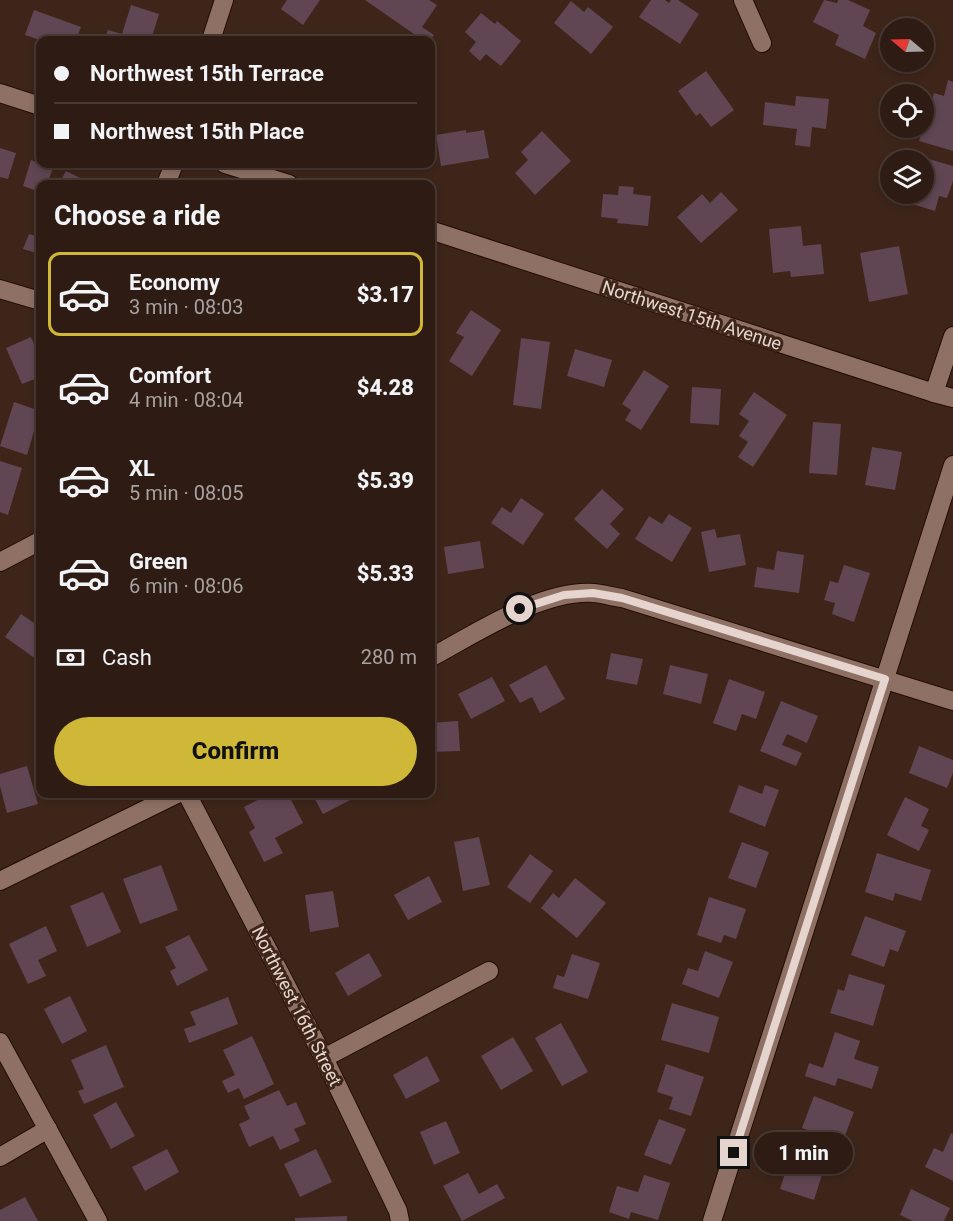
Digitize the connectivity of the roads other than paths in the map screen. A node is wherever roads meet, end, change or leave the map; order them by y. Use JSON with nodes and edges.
{"nodes":[{"id":1,"x":224,"y":0,"type":"edge"},
{"id":2,"x":743,"y":0,"type":"edge"},
{"id":3,"x":212,"y":36,"type":"edge"},
{"id":4,"x":762,"y":43,"type":"dead end"},
{"id":5,"x":0,"y":93,"type":"edge"},
{"id":6,"x":36,"y":105,"type":"edge"},
{"id":7,"x":238,"y":168,"type":"edge"},
{"id":8,"x":277,"y":180,"type":"edge"},
{"id":9,"x":435,"y":232,"type":"edge"},
{"id":10,"x":0,"y":289,"type":"edge"},
{"id":11,"x":36,"y":300,"type":"edge"},
{"id":12,"x":953,"y":336,"type":"edge"},
{"id":13,"x":934,"y":393,"type":"junction"},
{"id":14,"x":953,"y":398,"type":"edge"},
{"id":15,"x":953,"y":465,"type":"edge"},
{"id":16,"x":36,"y":544,"type":"edge"},
{"id":17,"x":0,"y":562,"type":"edge"},
{"id":18,"x":435,"y":655,"type":"edge"},
{"id":19,"x":885,"y":679,"type":"junction"},
{"id":20,"x":953,"y":701,"type":"edge"},
{"id":21,"x":169,"y":798,"type":"edge"},
{"id":22,"x":189,"y":798,"type":"edge"},
{"id":23,"x":0,"y":881,"type":"edge"},
{"id":24,"x":489,"y":971,"type":"dead end"},
{"id":25,"x":0,"y":1042,"type":"edge"},
{"id":26,"x":324,"y":1058,"type":"junction"},
{"id":27,"x":48,"y":1129,"type":"junction"},
{"id":28,"x":0,"y":1156,"type":"edge"},
{"id":29,"x":98,"y":1221,"type":"edge"},
{"id":30,"x":400,"y":1221,"type":"edge"},
{"id":31,"x":712,"y":1221,"type":"edge"}],
"edges":[{"from":1,"to":3,"type":"street"},
{"from":2,"to":4,"type":"street"},
{"from":5,"to":6,"type":"street"},
{"from":7,"to":8,"type":"street"},
{"from":9,"to":13,"type":"street","name":"Northwest 15th Avenue"},
{"from":10,"to":11,"type":"street"},
{"from":12,"to":13,"type":"street"},
{"from":13,"to":14,"type":"street","name":"Northwest 15th Avenue"},
{"from":15,"to":19,"type":"street"},
{"from":16,"to":17,"type":"street"},
{"from":18,"to":19,"type":"street"},
{"from":19,"to":20,"type":"street"},
{"from":19,"to":31,"type":"street"},
{"from":21,"to":23,"type":"street"},
{"from":22,"to":26,"type":"street","name":"Northwest 16th Street"},
{"from":24,"to":26,"type":"street"},
{"from":25,"to":27,"type":"street"},
{"from":26,"to":30,"type":"street","name":"Northwest 16th Street"},
{"from":27,"to":28,"type":"street"},
{"from":27,"to":29,"type":"street"}]}
